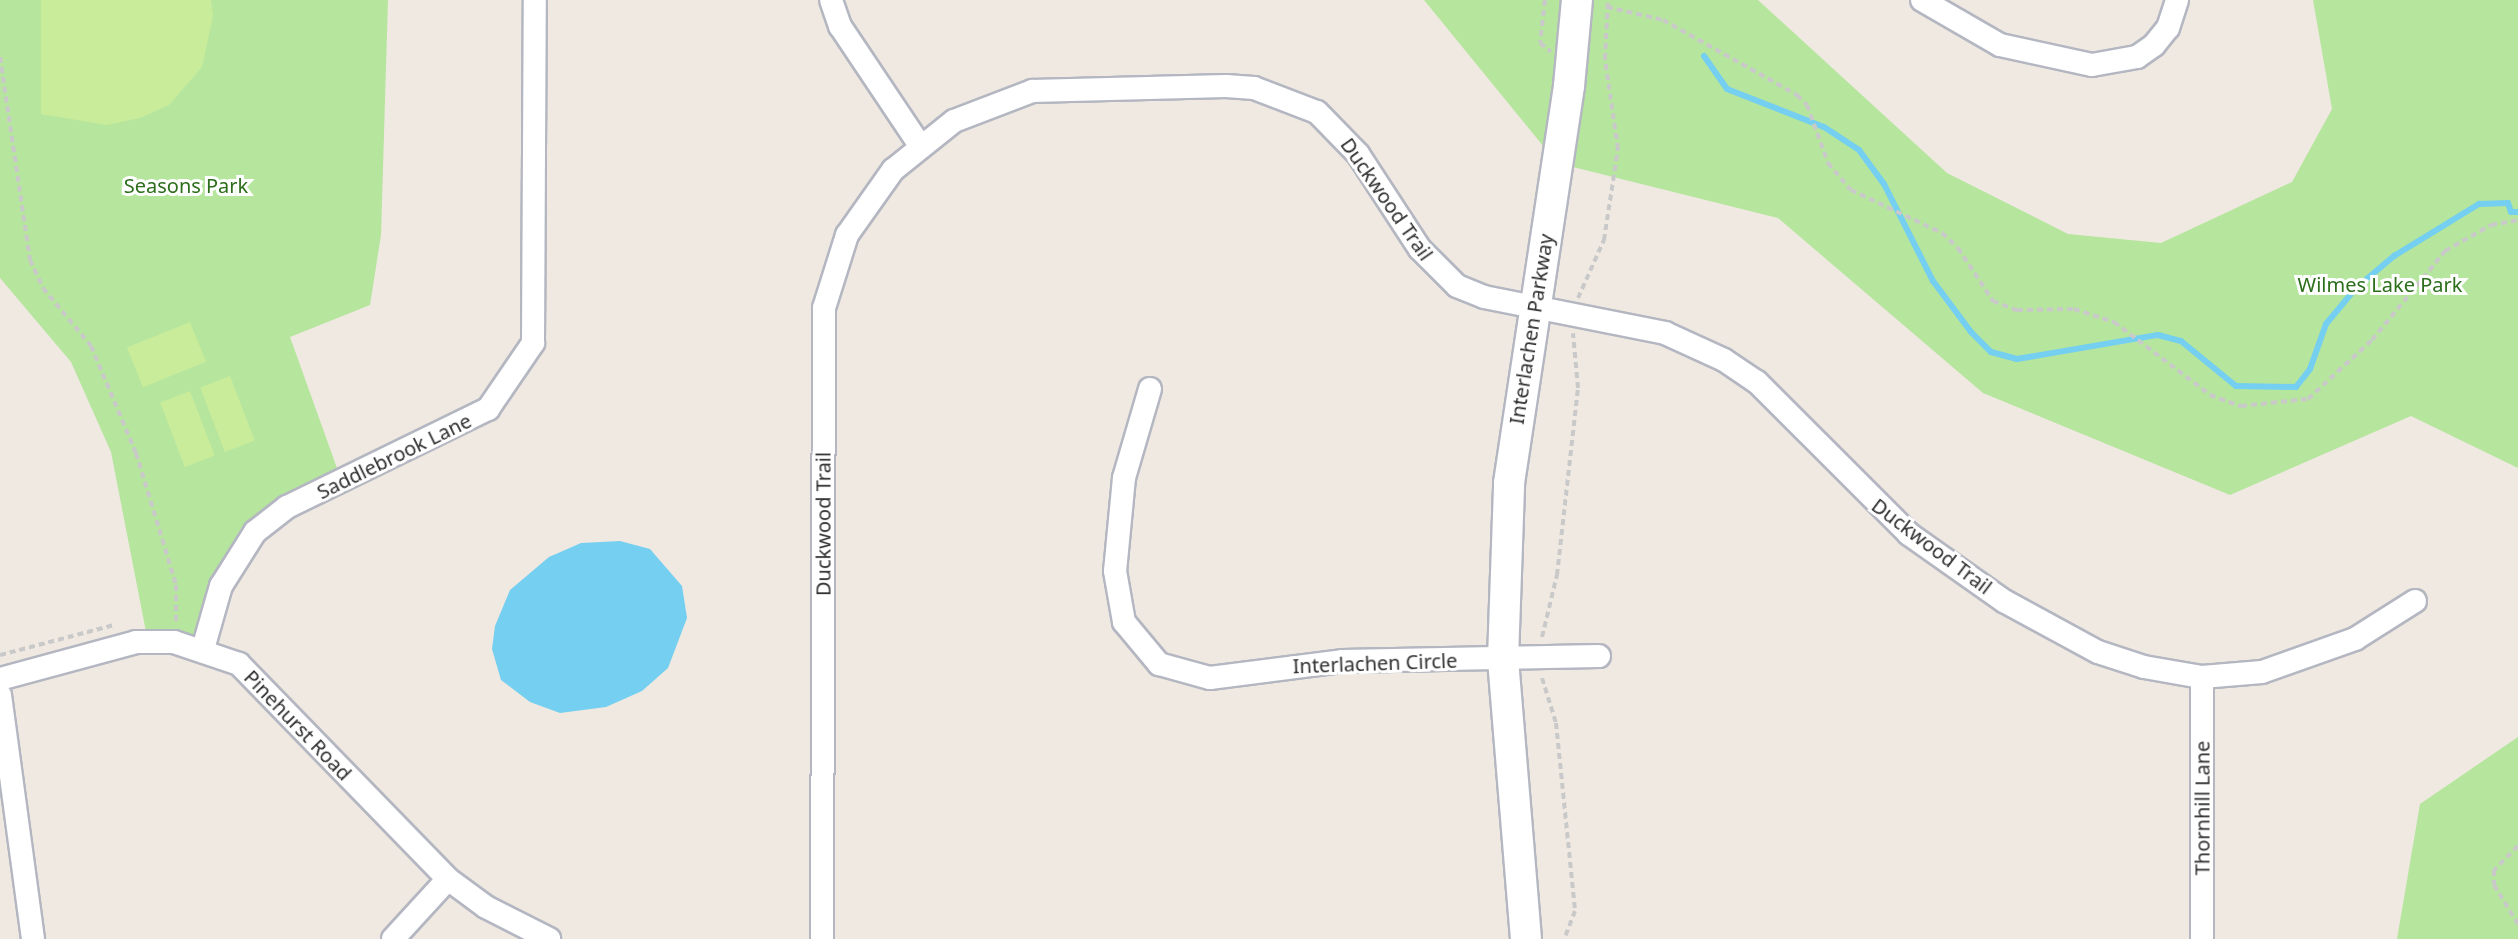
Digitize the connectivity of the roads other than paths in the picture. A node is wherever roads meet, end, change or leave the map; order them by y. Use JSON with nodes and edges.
{"nodes":[{"id":1,"x":535,"y":0,"type":"edge"},
{"id":2,"x":831,"y":0,"type":"edge"},
{"id":3,"x":1577,"y":0,"type":"edge"},
{"id":4,"x":1922,"y":0,"type":"edge"},
{"id":5,"x":2177,"y":0,"type":"edge"},
{"id":6,"x":919,"y":144,"type":"junction"},
{"id":7,"x":1533,"y":308,"type":"junction"},
{"id":8,"x":1150,"y":389,"type":"dead end"},
{"id":9,"x":2415,"y":601,"type":"dead end"},
{"id":10,"x":206,"y":638,"type":"junction"},
{"id":11,"x":1599,"y":656,"type":"dead end"},
{"id":12,"x":1503,"y":659,"type":"junction"},
{"id":13,"x":2202,"y":677,"type":"junction"},
{"id":14,"x":0,"y":679,"type":"edge"},
{"id":15,"x":0,"y":695,"type":"edge"},
{"id":16,"x":448,"y":879,"type":"junction"},
{"id":17,"x":33,"y":939,"type":"edge"},
{"id":18,"x":393,"y":939,"type":"edge"},
{"id":19,"x":549,"y":939,"type":"edge"},
{"id":20,"x":822,"y":939,"type":"edge"},
{"id":21,"x":1526,"y":939,"type":"edge"},
{"id":22,"x":2202,"y":939,"type":"edge"}],
"edges":[{"from":1,"to":10,"type":"street","name":"Saddlebrook Lane"},
{"from":2,"to":6,"type":"street"},
{"from":3,"to":7,"type":"street","name":"Interlachen Parkway"},
{"from":4,"to":5,"type":"street"},
{"from":6,"to":7,"type":"street","name":"Duckwood Trail"},
{"from":6,"to":20,"type":"street","name":"Duckwood Trail"},
{"from":7,"to":12,"type":"street","name":"Interlachen Parkway"},
{"from":7,"to":13,"type":"street","name":"Duckwood Trail"},
{"from":8,"to":12,"type":"street","name":"Interlachen Circle"},
{"from":9,"to":13,"type":"street","name":"Duckwood Trail"},
{"from":10,"to":14,"type":"street","name":"Pinehurst Road"},
{"from":10,"to":16,"type":"street","name":"Pinehurst Road"},
{"from":11,"to":12,"type":"street"},
{"from":12,"to":21,"type":"street","name":"Interlachen Parkway"},
{"from":13,"to":22,"type":"street","name":"Thornhill Lane"},
{"from":15,"to":17,"type":"street"},
{"from":16,"to":18,"type":"street"},
{"from":16,"to":19,"type":"street","name":"Pinehurst Road"}]}
